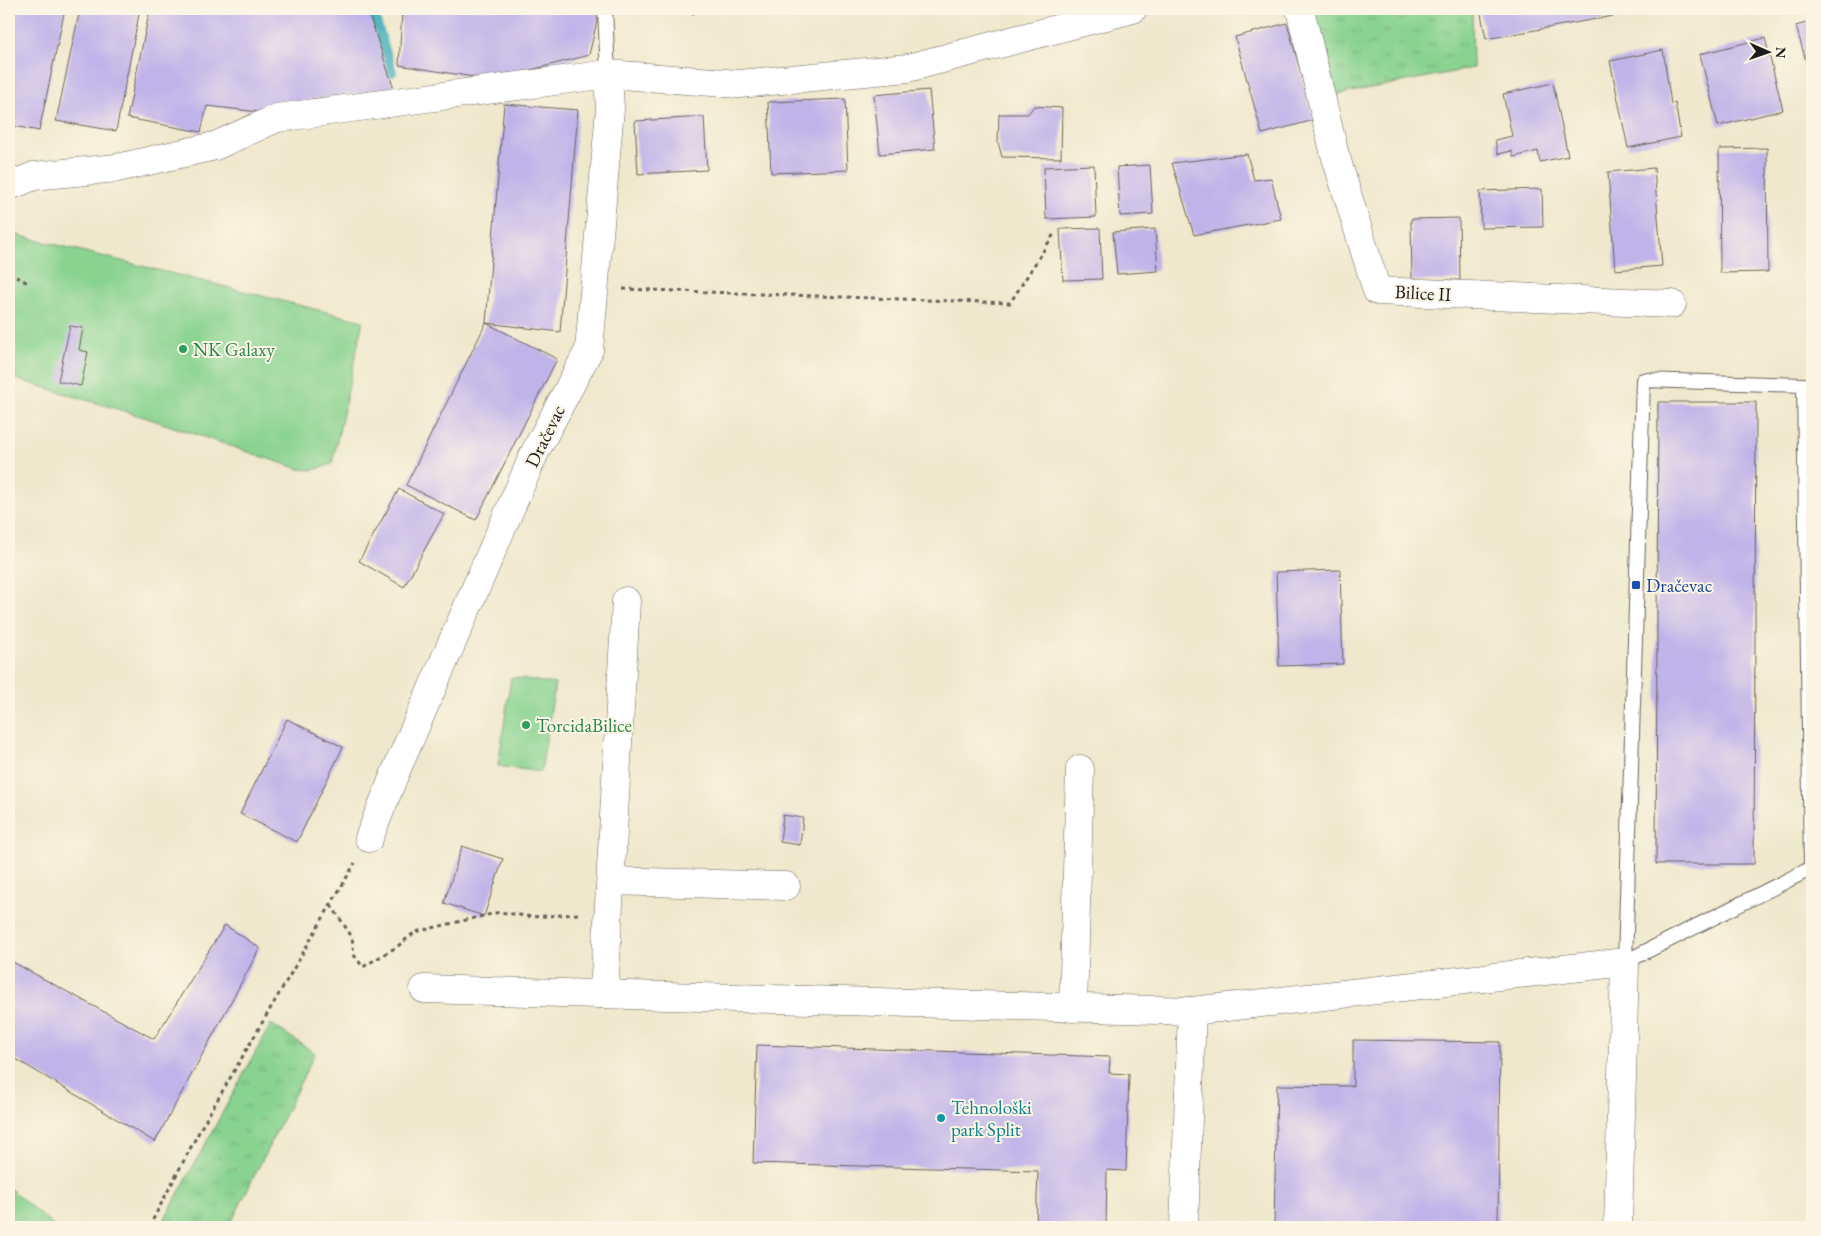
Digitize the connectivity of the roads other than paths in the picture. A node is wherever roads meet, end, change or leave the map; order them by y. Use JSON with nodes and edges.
{"nodes":[{"id":1,"x":605,"y":9,"type":"edge"},
{"id":2,"x":1300,"y":9,"type":"edge"},
{"id":3,"x":1122,"y":12,"type":"edge"},
{"id":4,"x":608,"y":74,"type":"junction"},
{"id":5,"x":9,"y":186,"type":"edge"},
{"id":6,"x":1672,"y":304,"type":"dead end"},
{"id":7,"x":626,"y":601,"type":"dead end"},
{"id":8,"x":1080,"y":769,"type":"dead end"},
{"id":9,"x":369,"y":838,"type":"road end"},
{"id":10,"x":1812,"y":868,"type":"edge"},
{"id":11,"x":611,"y":881,"type":"junction"},
{"id":12,"x":786,"y":886,"type":"dead end"},
{"id":13,"x":1625,"y":962,"type":"junction"},
{"id":14,"x":424,"y":989,"type":"dead end"},
{"id":15,"x":604,"y":994,"type":"junction"},
{"id":16,"x":1073,"y":1008,"type":"junction"},
{"id":17,"x":1192,"y":1012,"type":"junction"},
{"id":18,"x":1184,"y":1227,"type":"edge"},
{"id":19,"x":1618,"y":1227,"type":"edge"}],
"edges":[{"from":1,"to":4,"type":"lane","name":"Dračevac"},
{"from":2,"to":6,"type":"street","name":"Bilice II"},
{"from":3,"to":4,"type":"street"},
{"from":4,"to":5,"type":"street"},
{"from":4,"to":9,"type":"street","name":"Dračevac"},
{"from":7,"to":11,"type":"street"},
{"from":8,"to":16,"type":"street"},
{"from":10,"to":13,"type":"lane"},
{"from":10,"to":13,"type":"lane"},
{"from":11,"to":12,"type":"street"},
{"from":11,"to":15,"type":"street"},
{"from":13,"to":17,"type":"street"},
{"from":13,"to":19,"type":"street"},
{"from":14,"to":15,"type":"street"},
{"from":15,"to":16,"type":"street"},
{"from":16,"to":17,"type":"street"},
{"from":17,"to":18,"type":"street"}]}
